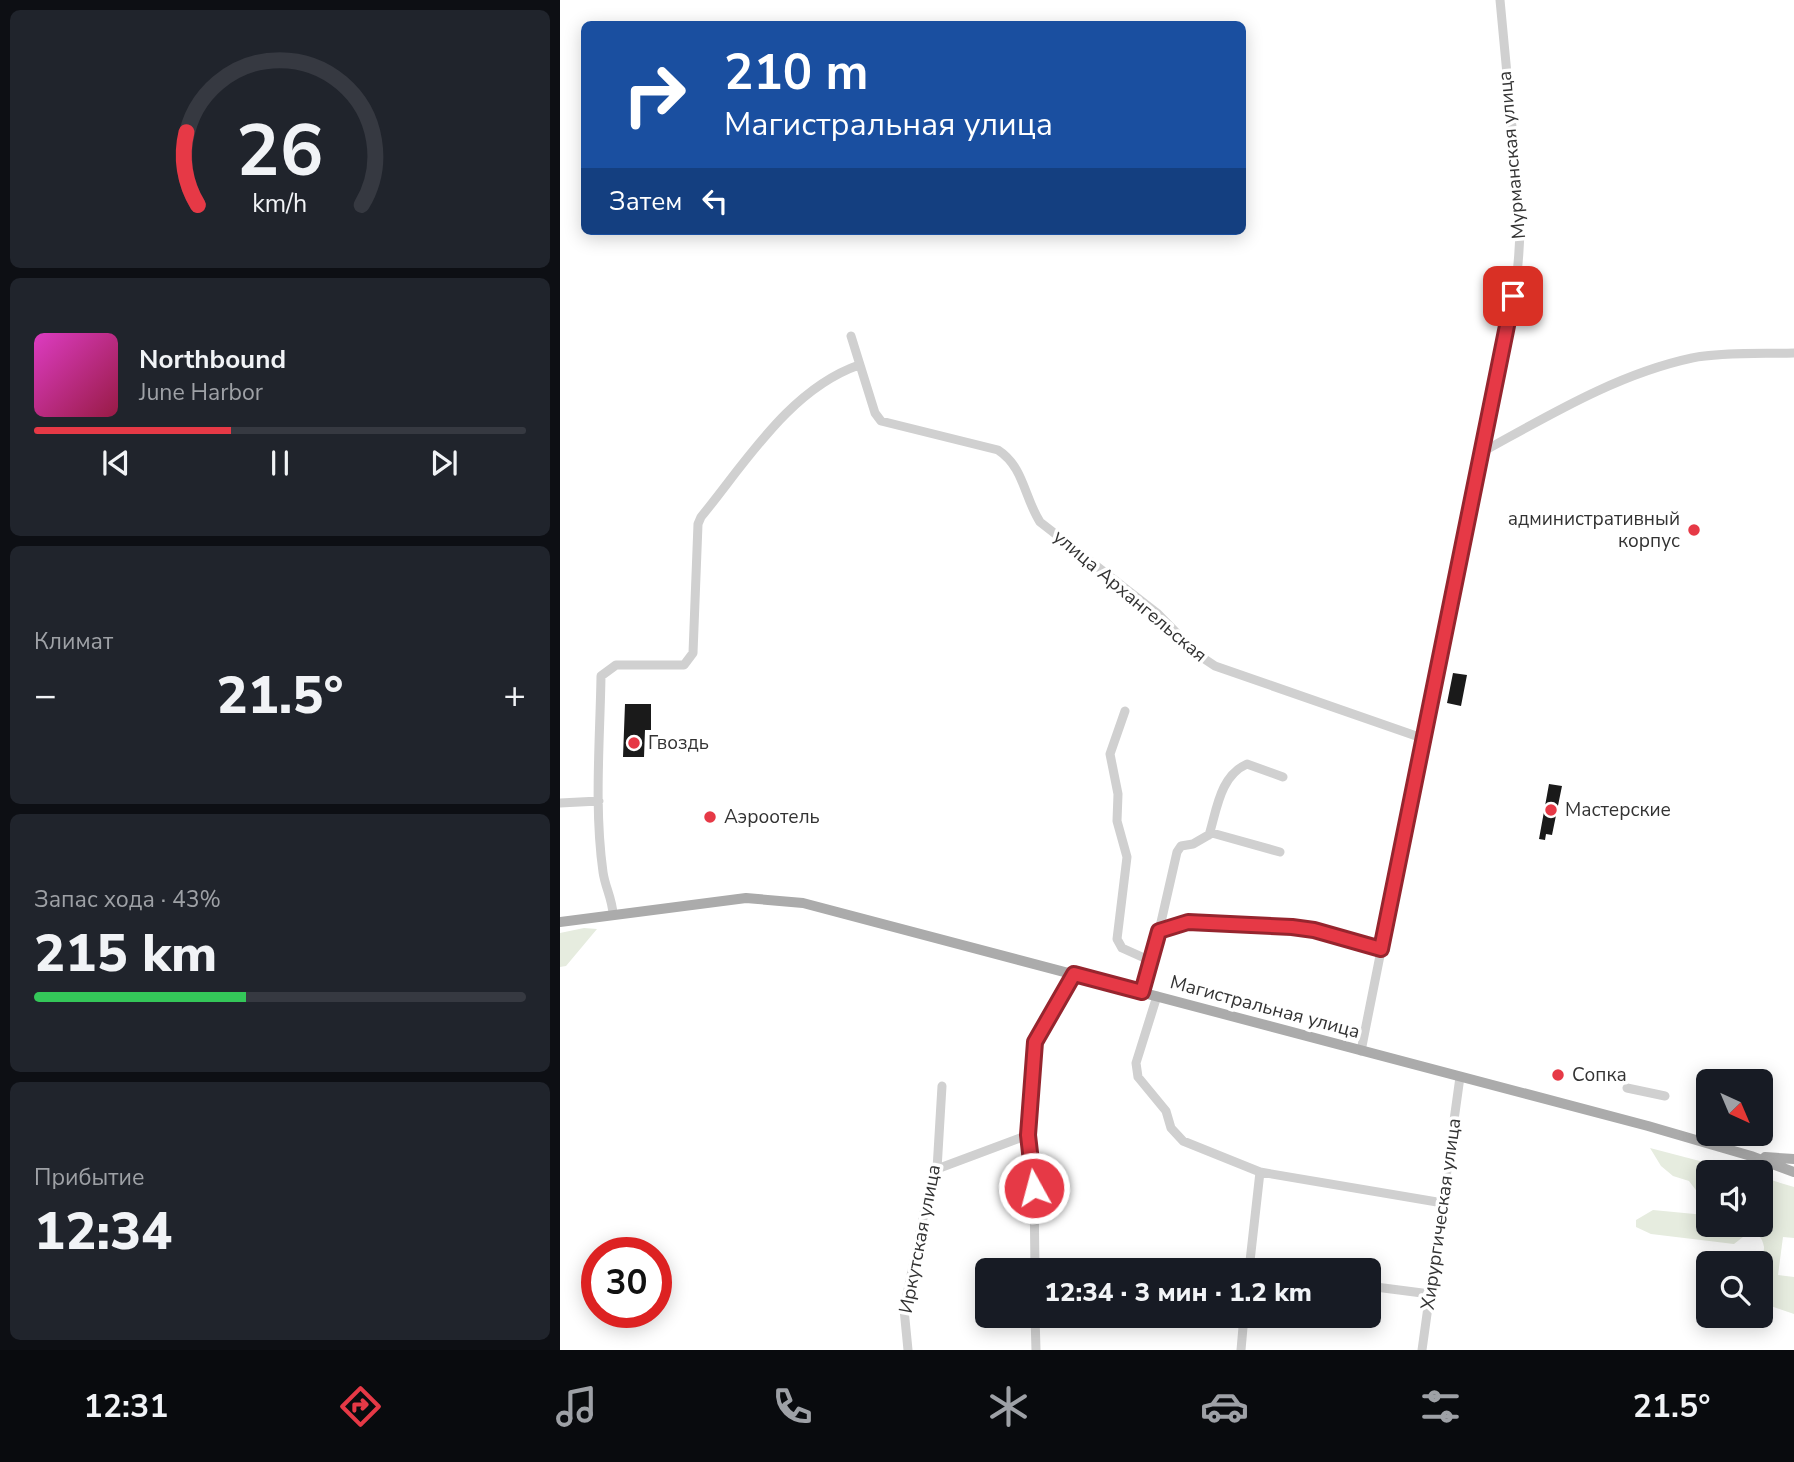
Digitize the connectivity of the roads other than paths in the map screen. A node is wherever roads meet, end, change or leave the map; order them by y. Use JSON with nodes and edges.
{"nodes":[{"id":1,"x":1500,"y":0,"type":"edge"},
{"id":2,"x":851,"y":336,"type":"dead end"},
{"id":3,"x":1794,"y":354,"type":"edge"},
{"id":4,"x":859,"y":365,"type":"junction"},
{"id":5,"x":1482,"y":452,"type":"junction"},
{"id":6,"x":1125,"y":711,"type":"dead end"},
{"id":7,"x":1422,"y":738,"type":"junction"},
{"id":8,"x":1283,"y":777,"type":"dead end"},
{"id":9,"x":599,"y":801,"type":"junction"},
{"id":10,"x":560,"y":803,"type":"edge"},
{"id":11,"x":1209,"y":835,"type":"junction"},
{"id":12,"x":1280,"y":852,"type":"dead end"},
{"id":13,"x":613,"y":914,"type":"junction"},
{"id":14,"x":560,"y":922,"type":"edge"},
{"id":15,"x":1159,"y":931,"type":"junction"},
{"id":16,"x":1381,"y":949,"type":"junction"},
{"id":17,"x":1151,"y":961,"type":"junction"},
{"id":18,"x":1074,"y":974,"type":"junction"},
{"id":19,"x":1142,"y":992,"type":"junction"},
{"id":20,"x":1157,"y":996,"type":"junction"},
{"id":21,"x":1361,"y":1051,"type":"junction"},
{"id":22,"x":1460,"y":1077,"type":"junction"},
{"id":23,"x":942,"y":1086,"type":"dead end"},
{"id":24,"x":1627,"y":1088,"type":"dead end"},
{"id":25,"x":1665,"y":1096,"type":"dead end"},
{"id":26,"x":1028,"y":1135,"type":"junction"},
{"id":27,"x":1751,"y":1156,"type":"junction"},
{"id":28,"x":1794,"y":1159,"type":"edge"},
{"id":29,"x":937,"y":1169,"type":"junction"},
{"id":30,"x":1260,"y":1172,"type":"junction"},
{"id":31,"x":1794,"y":1172,"type":"edge"},
{"id":32,"x":1443,"y":1203,"type":"junction"},
{"id":33,"x":1035,"y":1258,"type":"edge"},
{"id":34,"x":1251,"y":1258,"type":"edge"},
{"id":35,"x":1381,"y":1288,"type":"edge"},
{"id":36,"x":1430,"y":1294,"type":"junction"},
{"id":37,"x":1035,"y":1328,"type":"edge"},
{"id":38,"x":1243,"y":1328,"type":"edge"},
{"id":39,"x":908,"y":1350,"type":"edge"},
{"id":40,"x":1036,"y":1350,"type":"edge"},
{"id":41,"x":1241,"y":1350,"type":"edge"},
{"id":42,"x":1423,"y":1350,"type":"edge"}],
"edges":[{"from":1,"to":5,"type":"street","name":"Мурманская улица"},
{"from":2,"to":4,"type":"street","name":"улица Архангельская"},
{"from":3,"to":5,"type":"street"},
{"from":4,"to":7,"type":"street","name":"улица Архангельская"},
{"from":4,"to":9,"type":"street"},
{"from":5,"to":7,"type":"street","name":"Мурманская улица"},
{"from":6,"to":17,"type":"street"},
{"from":7,"to":16,"type":"street","name":"Мурманская улица"},
{"from":8,"to":11,"type":"street"},
{"from":9,"to":10,"type":"street"},
{"from":9,"to":13,"type":"street"},
{"from":11,"to":12,"type":"street"},
{"from":11,"to":15,"type":"street"},
{"from":13,"to":14,"type":"main road","name":"Магистральная улица"},
{"from":13,"to":18,"type":"main road","name":"Магистральная улица"},
{"from":15,"to":16,"type":"street"},
{"from":15,"to":17,"type":"street"},
{"from":16,"to":21,"type":"street","name":"Мурманская улица"},
{"from":17,"to":19,"type":"street"},
{"from":18,"to":19,"type":"main road","name":"Магистральная улица"},
{"from":18,"to":26,"type":"street"},
{"from":19,"to":20,"type":"main road","name":"Магистральная улица"},
{"from":20,"to":21,"type":"main road","name":"Магистральная улица"},
{"from":20,"to":30,"type":"street"},
{"from":21,"to":22,"type":"main road","name":"Магистральная улица"},
{"from":22,"to":27,"type":"main road","name":"Магистральная улица"},
{"from":22,"to":32,"type":"street","name":"Хирургическая улица"},
{"from":23,"to":29,"type":"street","name":"Иркутская улица"},
{"from":24,"to":25,"type":"street"},
{"from":26,"to":29,"type":"street"},
{"from":26,"to":33,"type":"street"},
{"from":27,"to":28,"type":"main road","name":"Магистральная улица"},
{"from":27,"to":31,"type":"main road","name":"Магистральная улица"},
{"from":29,"to":39,"type":"street","name":"Иркутская улица"},
{"from":30,"to":32,"type":"street"},
{"from":30,"to":34,"type":"street"},
{"from":32,"to":36,"type":"street","name":"Хирургическая улица"},
{"from":35,"to":36,"type":"street"},
{"from":36,"to":42,"type":"street","name":"Хирургическая улица"},
{"from":37,"to":40,"type":"street"},
{"from":38,"to":41,"type":"street"}]}
